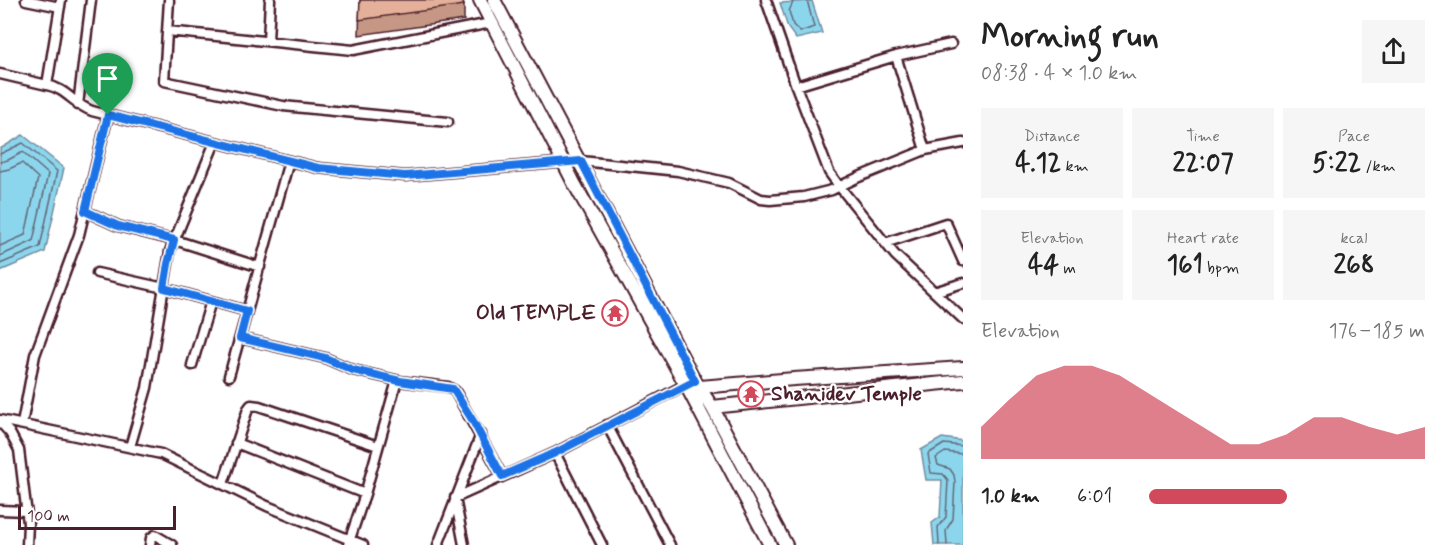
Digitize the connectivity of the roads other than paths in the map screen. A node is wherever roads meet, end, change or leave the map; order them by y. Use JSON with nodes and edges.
{"nodes":[{"id":1,"x":26,"y":0,"type":"edge"},
{"id":2,"x":91,"y":0,"type":"edge"},
{"id":3,"x":169,"y":0,"type":"edge"},
{"id":4,"x":270,"y":0,"type":"edge"},
{"id":5,"x":480,"y":0,"type":"edge"},
{"id":6,"x":494,"y":0,"type":"edge"},
{"id":7,"x":766,"y":0,"type":"edge"},
{"id":8,"x":60,"y":4,"type":"edge"},
{"id":9,"x":491,"y":22,"type":"junction"},
{"id":10,"x":167,"y":31,"type":"junction"},
{"id":11,"x":268,"y":41,"type":"junction"},
{"id":12,"x":951,"y":44,"type":"dead end"},
{"id":13,"x":896,"y":56,"type":"junction"},
{"id":14,"x":0,"y":74,"type":"edge"},
{"id":15,"x":47,"y":85,"type":"junction"},
{"id":16,"x":796,"y":86,"type":"junction"},
{"id":17,"x":78,"y":105,"type":"junction"},
{"id":18,"x":108,"y":115,"type":"junction"},
{"id":19,"x":448,"y":122,"type":"dead end"},
{"id":20,"x":215,"y":142,"type":"junction"},
{"id":21,"x":963,"y":143,"type":"edge"},
{"id":22,"x":925,"y":150,"type":"junction"},
{"id":23,"x":289,"y":161,"type":"junction"},
{"id":24,"x":581,"y":161,"type":"junction"},
{"id":25,"x":564,"y":163,"type":"junction"},
{"id":26,"x":835,"y":188,"type":"junction"},
{"id":27,"x":85,"y":211,"type":"junction"},
{"id":28,"x":174,"y":240,"type":"junction"},
{"id":29,"x":885,"y":243,"type":"junction"},
{"id":30,"x":963,"y":261,"type":"edge"},
{"id":31,"x":260,"y":267,"type":"junction"},
{"id":32,"x":97,"y":273,"type":"dead end"},
{"id":33,"x":963,"y":283,"type":"edge"},
{"id":34,"x":164,"y":288,"type":"junction"},
{"id":35,"x":933,"y":292,"type":"junction"},
{"id":36,"x":211,"y":301,"type":"junction"},
{"id":37,"x":247,"y":311,"type":"junction"},
{"id":38,"x":963,"y":319,"type":"edge"},
{"id":39,"x":240,"y":338,"type":"junction"},
{"id":40,"x":192,"y":365,"type":"dead end"},
{"id":41,"x":963,"y":368,"type":"edge"},
{"id":42,"x":229,"y":376,"type":"dead end"},
{"id":43,"x":400,"y":381,"type":"junction"},
{"id":44,"x":963,"y":381,"type":"edge"},
{"id":45,"x":694,"y":384,"type":"junction"},
{"id":46,"x":712,"y":407,"type":"junction"},
{"id":47,"x":0,"y":421,"type":"edge"},
{"id":48,"x":22,"y":424,"type":"junction"},
{"id":49,"x":607,"y":425,"type":"junction"},
{"id":50,"x":481,"y":434,"type":"junction"},
{"id":51,"x":236,"y":443,"type":"junction"},
{"id":52,"x":378,"y":446,"type":"junction"},
{"id":53,"x":130,"y":447,"type":"junction"},
{"id":54,"x":555,"y":453,"type":"junction"},
{"id":55,"x":502,"y":476,"type":"junction"},
{"id":56,"x":223,"y":484,"type":"junction"},
{"id":57,"x":365,"y":494,"type":"junction"},
{"id":58,"x":455,"y":498,"type":"junction"},
{"id":59,"x":0,"y":510,"type":"edge"},
{"id":60,"x":26,"y":511,"type":"junction"},
{"id":61,"x":349,"y":543,"type":"edge"},
{"id":62,"x":27,"y":545,"type":"edge"},
{"id":63,"x":150,"y":545,"type":"edge"},
{"id":64,"x":172,"y":545,"type":"edge"},
{"id":65,"x":363,"y":545,"type":"edge"},
{"id":66,"x":438,"y":545,"type":"edge"},
{"id":67,"x":464,"y":545,"type":"edge"},
{"id":68,"x":602,"y":545,"type":"edge"},
{"id":69,"x":670,"y":545,"type":"edge"},
{"id":70,"x":770,"y":545,"type":"edge"},
{"id":71,"x":786,"y":545,"type":"edge"}],
"edges":[{"from":1,"to":8,"type":"street"},
{"from":2,"to":17,"type":"street"},
{"from":3,"to":10,"type":"street"},
{"from":4,"to":11,"type":"street"},
{"from":5,"to":9,"type":"main road"},
{"from":6,"to":24,"type":"main road"},
{"from":7,"to":16,"type":"street"},
{"from":8,"to":15,"type":"street"},
{"from":9,"to":11,"type":"street"},
{"from":9,"to":25,"type":"main road"},
{"from":10,"to":11,"type":"street"},
{"from":10,"to":19,"type":"street"},
{"from":12,"to":13,"type":"street"},
{"from":13,"to":16,"type":"street"},
{"from":13,"to":22,"type":"street"},
{"from":14,"to":15,"type":"street"},
{"from":15,"to":17,"type":"street"},
{"from":16,"to":26,"type":"street"},
{"from":17,"to":18,"type":"street"},
{"from":18,"to":20,"type":"street"},
{"from":18,"to":27,"type":"street"},
{"from":20,"to":23,"type":"street"},
{"from":20,"to":28,"type":"street"},
{"from":21,"to":22,"type":"street"},
{"from":22,"to":26,"type":"street"},
{"from":23,"to":25,"type":"street"},
{"from":23,"to":31,"type":"street"},
{"from":24,"to":25,"type":"street"},
{"from":24,"to":26,"type":"street"},
{"from":24,"to":45,"type":"main road"},
{"from":25,"to":45,"type":"main road"},
{"from":26,"to":29,"type":"street"},
{"from":27,"to":28,"type":"street"},
{"from":27,"to":48,"type":"street"},
{"from":28,"to":31,"type":"street"},
{"from":28,"to":34,"type":"street"},
{"from":29,"to":30,"type":"street"},
{"from":29,"to":35,"type":"street"},
{"from":31,"to":37,"type":"street"},
{"from":32,"to":34,"type":"street"},
{"from":33,"to":35,"type":"street"},
{"from":34,"to":36,"type":"street"},
{"from":34,"to":53,"type":"street"},
{"from":35,"to":38,"type":"street"},
{"from":36,"to":37,"type":"street"},
{"from":36,"to":40,"type":"street"},
{"from":37,"to":39,"type":"street"},
{"from":39,"to":42,"type":"street"},
{"from":39,"to":43,"type":"street"},
{"from":41,"to":45,"type":"main road"},
{"from":43,"to":50,"type":"street"},
{"from":43,"to":52,"type":"street"},
{"from":44,"to":46,"type":"main road"},
{"from":45,"to":46,"type":"main road"},
{"from":45,"to":49,"type":"street"},
{"from":45,"to":70,"type":"main road"},
{"from":46,"to":71,"type":"main road"},
{"from":47,"to":48,"type":"street"},
{"from":47,"to":60,"type":"street"},
{"from":48,"to":53,"type":"street"},
{"from":49,"to":54,"type":"street"},
{"from":49,"to":69,"type":"street"},
{"from":50,"to":55,"type":"street"},
{"from":50,"to":58,"type":"street"},
{"from":51,"to":52,"type":"street"},
{"from":51,"to":56,"type":"street"},
{"from":51,"to":57,"type":"street"},
{"from":52,"to":57,"type":"street"},
{"from":53,"to":56,"type":"street"},
{"from":54,"to":55,"type":"street"},
{"from":54,"to":68,"type":"street"},
{"from":55,"to":58,"type":"street"},
{"from":56,"to":61,"type":"street"},
{"from":57,"to":61,"type":"street"},
{"from":58,"to":66,"type":"street"},
{"from":58,"to":67,"type":"street"},
{"from":59,"to":60,"type":"street"},
{"from":60,"to":62,"type":"street"},
{"from":61,"to":65,"type":"street"},
{"from":63,"to":64,"type":"street"}]}
